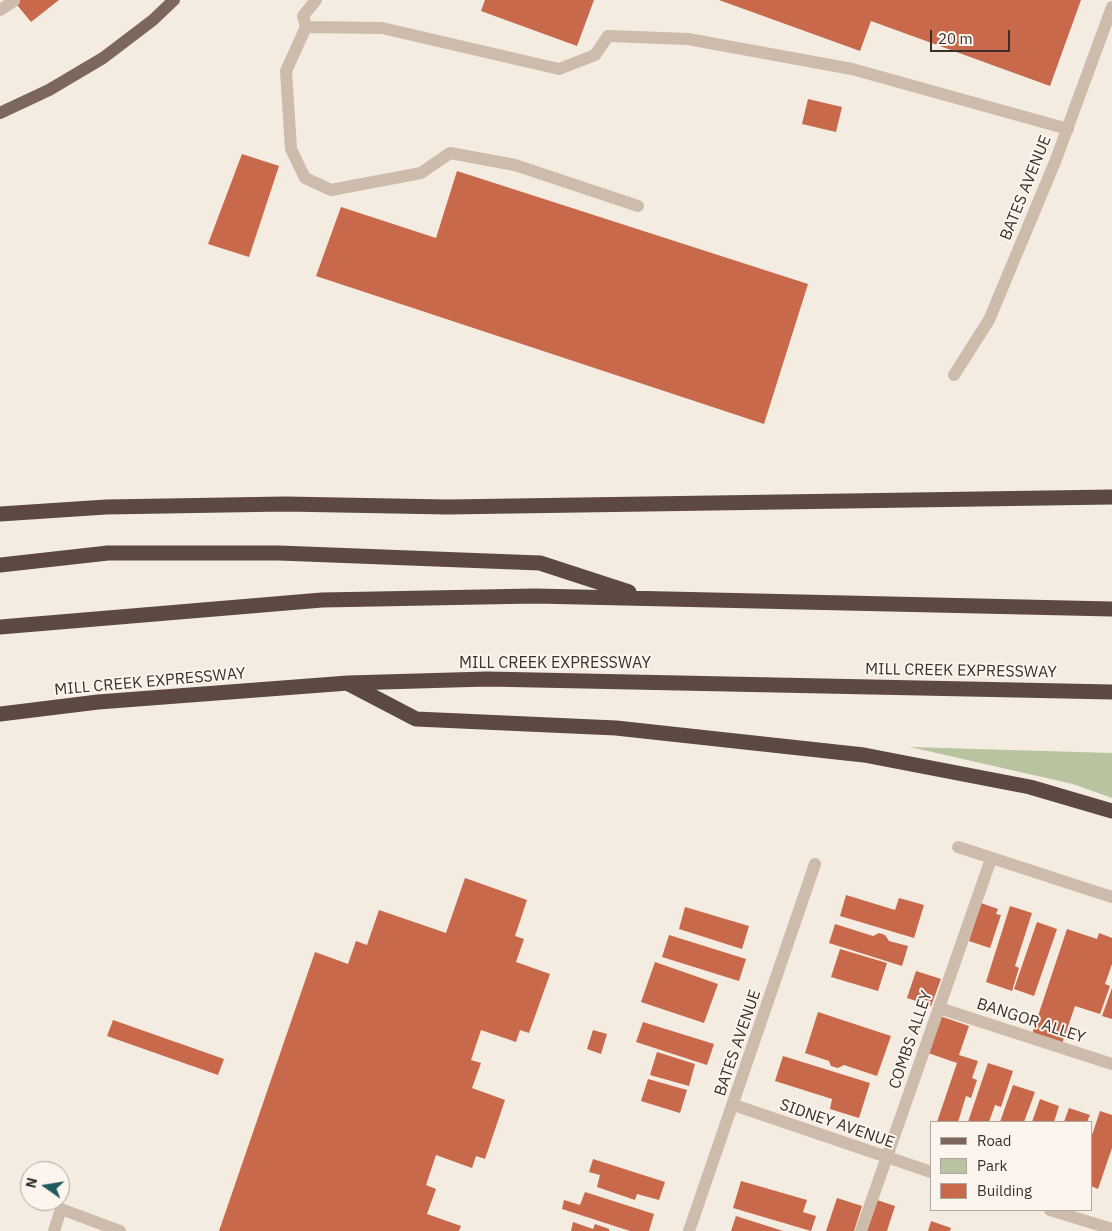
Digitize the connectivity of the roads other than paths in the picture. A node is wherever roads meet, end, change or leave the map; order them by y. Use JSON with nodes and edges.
{"nodes":[{"id":1,"x":174,"y":0,"type":"edge"},
{"id":2,"x":316,"y":0,"type":"edge"},
{"id":3,"x":14,"y":2,"type":"dead end"},
{"id":4,"x":1112,"y":7,"type":"edge"},
{"id":5,"x":0,"y":10,"type":"edge"},
{"id":6,"x":306,"y":27,"type":"junction"},
{"id":7,"x":0,"y":113,"type":"edge"},
{"id":8,"x":1068,"y":129,"type":"junction"},
{"id":9,"x":638,"y":206,"type":"dead end"},
{"id":10,"x":954,"y":375,"type":"dead end"},
{"id":11,"x":1112,"y":497,"type":"edge"},
{"id":12,"x":0,"y":514,"type":"edge"},
{"id":13,"x":0,"y":565,"type":"edge"},
{"id":14,"x":642,"y":597,"type":"junction"},
{"id":15,"x":1112,"y":609,"type":"edge"},
{"id":16,"x":0,"y":627,"type":"edge"},
{"id":17,"x":348,"y":683,"type":"junction"},
{"id":18,"x":1112,"y":692,"type":"edge"},
{"id":19,"x":0,"y":714,"type":"edge"},
{"id":20,"x":1112,"y":811,"type":"edge"},
{"id":21,"x":958,"y":847,"type":"dead end"},
{"id":22,"x":991,"y":859,"type":"junction"},
{"id":23,"x":815,"y":864,"type":"dead end"},
{"id":24,"x":1112,"y":897,"type":"edge"},
{"id":25,"x":939,"y":1008,"type":"junction"},
{"id":26,"x":1112,"y":1064,"type":"edge"},
{"id":27,"x":734,"y":1105,"type":"junction"},
{"id":28,"x":886,"y":1158,"type":"junction"},
{"id":29,"x":930,"y":1172,"type":"edge"},
{"id":30,"x":1053,"y":1211,"type":"edge"},
{"id":31,"x":1112,"y":1229,"type":"edge"},
{"id":32,"x":54,"y":1231,"type":"edge"},
{"id":33,"x":120,"y":1231,"type":"edge"},
{"id":34,"x":689,"y":1231,"type":"edge"},
{"id":35,"x":861,"y":1231,"type":"edge"}],
"edges":[{"from":1,"to":7,"type":"main road"},
{"from":2,"to":6,"type":"street"},
{"from":3,"to":5,"type":"street"},
{"from":4,"to":8,"type":"street","name":"BATES AVENUE"},
{"from":6,"to":8,"type":"street"},
{"from":6,"to":9,"type":"street"},
{"from":8,"to":10,"type":"street","name":"BATES AVENUE"},
{"from":11,"to":12,"type":"highway"},
{"from":13,"to":14,"type":"highway"},
{"from":14,"to":15,"type":"highway"},
{"from":14,"to":16,"type":"highway"},
{"from":17,"to":18,"type":"highway","name":"MILL CREEK EXPRESSWAY"},
{"from":17,"to":19,"type":"highway","name":"MILL CREEK EXPRESSWAY"},
{"from":17,"to":20,"type":"highway"},
{"from":21,"to":22,"type":"street"},
{"from":22,"to":24,"type":"street"},
{"from":22,"to":25,"type":"street","name":"COMBS ALLEY"},
{"from":23,"to":27,"type":"street","name":"BATES AVENUE"},
{"from":25,"to":26,"type":"street","name":"BANGOR ALLEY"},
{"from":25,"to":28,"type":"street","name":"COMBS ALLEY"},
{"from":27,"to":28,"type":"street","name":"SIDNEY AVENUE"},
{"from":27,"to":34,"type":"street","name":"BATES AVENUE"},
{"from":28,"to":29,"type":"street","name":"SIDNEY AVENUE"},
{"from":28,"to":35,"type":"street","name":"COMBS ALLEY"},
{"from":30,"to":31,"type":"street"},
{"from":32,"to":33,"type":"street"}]}
